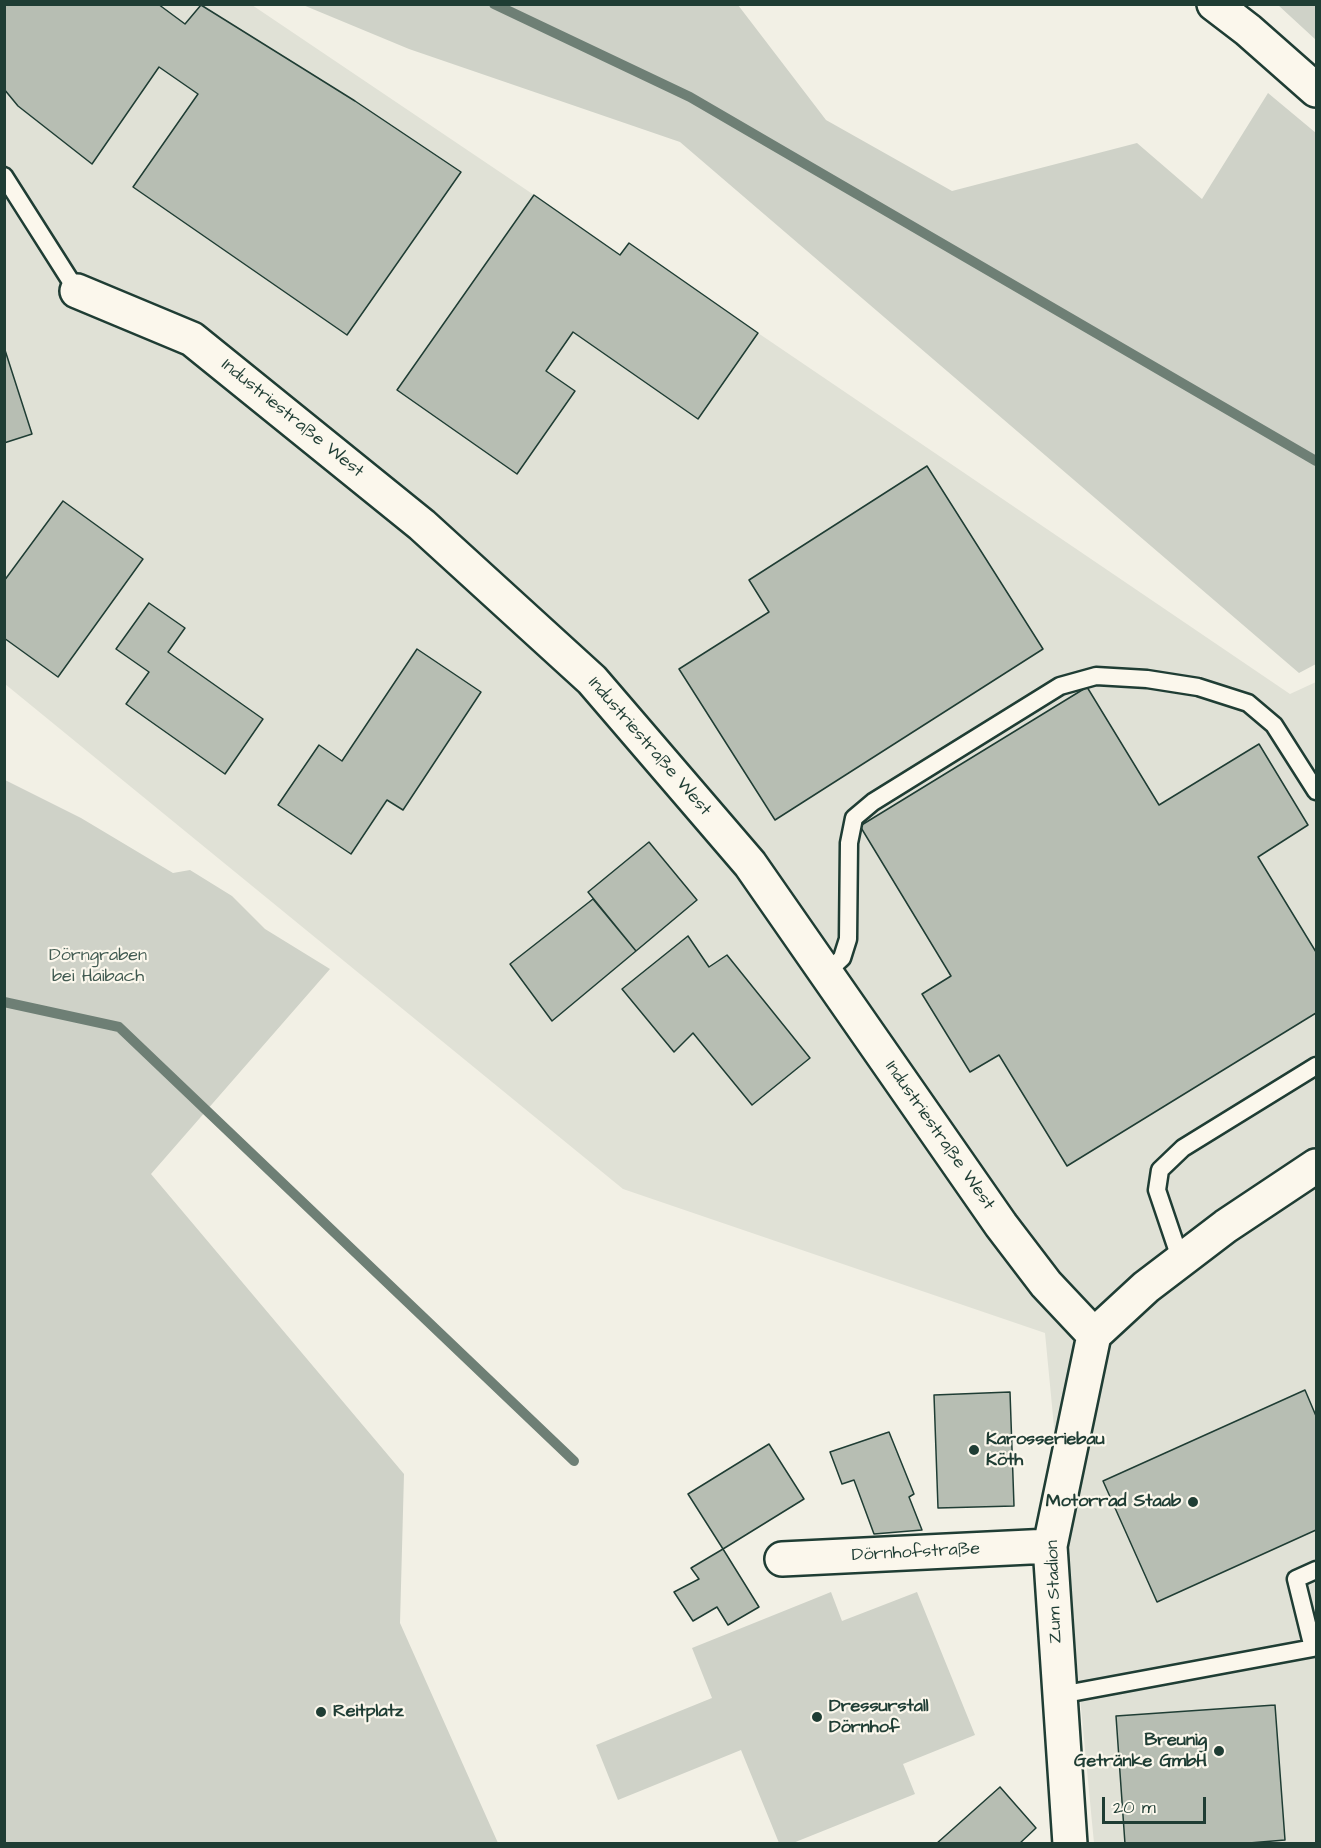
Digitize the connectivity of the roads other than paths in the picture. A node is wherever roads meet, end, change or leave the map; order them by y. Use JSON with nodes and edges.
{"nodes":[{"id":1,"x":1214,"y":4,"type":"edge"},
{"id":2,"x":1317,"y":90,"type":"edge"},
{"id":3,"x":4,"y":176,"type":"edge"},
{"id":4,"x":77,"y":291,"type":"joint"},
{"id":5,"x":1317,"y":791,"type":"edge"},
{"id":6,"x":826,"y":973,"type":"junction"},
{"id":7,"x":1317,"y":1066,"type":"edge"},
{"id":8,"x":1317,"y":1166,"type":"edge"},
{"id":9,"x":1181,"y":1261,"type":"junction"},
{"id":10,"x":1094,"y":1335,"type":"junction"},
{"id":11,"x":1050,"y":1546,"type":"junction"},
{"id":12,"x":782,"y":1559,"type":"dead end"},
{"id":13,"x":1317,"y":1570,"type":"edge"},
{"id":14,"x":1060,"y":1695,"type":"junction"},
{"id":15,"x":1070,"y":1844,"type":"edge"}],
"edges":[{"from":1,"to":2,"type":"street"},
{"from":3,"to":4,"type":"lane"},
{"from":4,"to":6,"type":"street","name":"Industriestraße West"},
{"from":5,"to":6,"type":"lane"},
{"from":6,"to":10,"type":"street","name":"Industriestraße West"},
{"from":7,"to":9,"type":"lane"},
{"from":8,"to":9,"type":"street"},
{"from":9,"to":10,"type":"street"},
{"from":10,"to":11,"type":"street","name":"Zum Stadion"},
{"from":11,"to":12,"type":"street","name":"Dörnhofstraße"},
{"from":11,"to":14,"type":"street","name":"Zum Stadion"},
{"from":13,"to":14,"type":"lane"},
{"from":14,"to":15,"type":"street","name":"Zum Stadion"}]}
